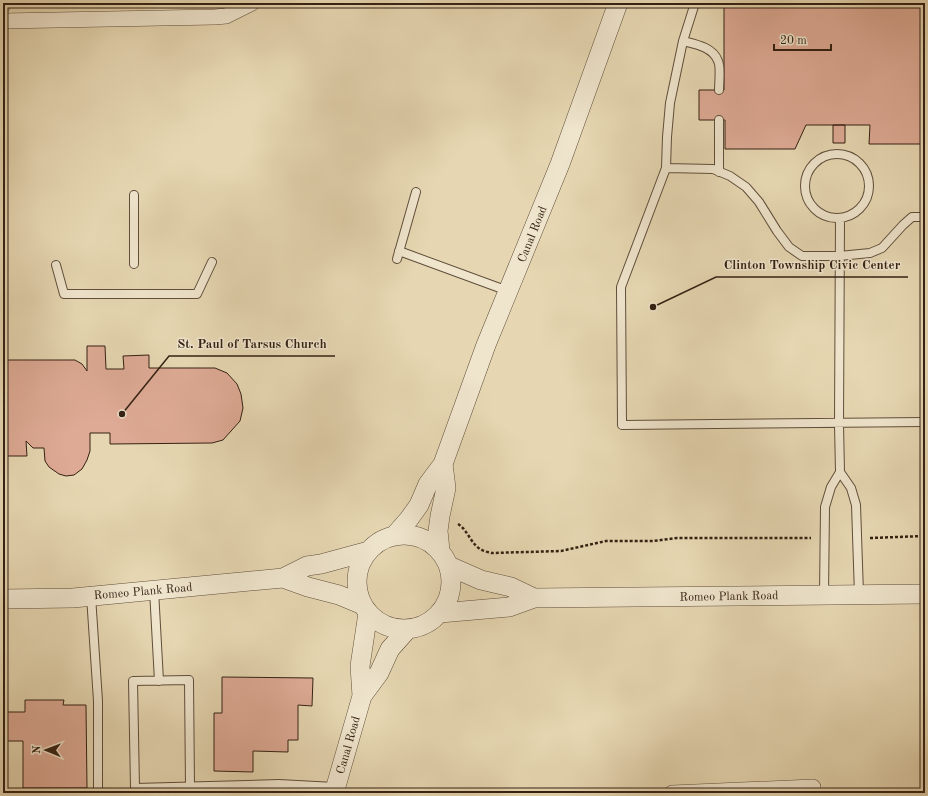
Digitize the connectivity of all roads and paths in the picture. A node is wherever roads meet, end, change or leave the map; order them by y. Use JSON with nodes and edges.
{"nodes":[{"id":1,"x":252,"y":3,"type":"edge"},
{"id":2,"x":618,"y":3,"type":"edge"},
{"id":3,"x":694,"y":3,"type":"edge"},
{"id":4,"x":3,"y":21,"type":"edge"},
{"id":5,"x":683,"y":41,"type":"junction"},
{"id":6,"x":719,"y":90,"type":"dead end"},
{"id":7,"x":719,"y":120,"type":"dead end"},
{"id":8,"x":666,"y":168,"type":"junction"},
{"id":9,"x":719,"y":172,"type":"junction"},
{"id":10,"x":416,"y":192,"type":"dead end"},
{"id":11,"x":134,"y":195,"type":"dead end"},
{"id":12,"x":925,"y":217,"type":"edge"},
{"id":13,"x":840,"y":218,"type":"junction"},
{"id":14,"x":399,"y":251,"type":"junction"},
{"id":15,"x":839,"y":256,"type":"junction"},
{"id":16,"x":397,"y":259,"type":"dead end"},
{"id":17,"x":212,"y":262,"type":"dead end"},
{"id":18,"x":134,"y":264,"type":"dead end"},
{"id":19,"x":56,"y":265,"type":"dead end"},
{"id":20,"x":508,"y":292,"type":"junction"},
{"id":21,"x":925,"y":422,"type":"edge"},
{"id":22,"x":839,"y":424,"type":"junction"},
{"id":23,"x":443,"y":464,"type":"junction"},
{"id":24,"x":840,"y":472,"type":"junction"},
{"id":25,"x":454,"y":522,"type":"dead end"},
{"id":26,"x":394,"y":536,"type":"junction"},
{"id":27,"x":925,"y":536,"type":"edge"},
{"id":28,"x":825,"y":538,"type":"junction"},
{"id":29,"x":857,"y":538,"type":"junction"},
{"id":30,"x":369,"y":551,"type":"junction"},
{"id":31,"x":444,"y":558,"type":"junction"},
{"id":32,"x":283,"y":578,"type":"junction"},
{"id":33,"x":154,"y":590,"type":"junction"},
{"id":34,"x":925,"y":594,"type":"edge"},
{"id":35,"x":859,"y":595,"type":"junction"},
{"id":36,"x":91,"y":596,"type":"junction"},
{"id":37,"x":824,"y":596,"type":"junction"},
{"id":38,"x":534,"y":598,"type":"junction"},
{"id":39,"x":3,"y":599,"type":"edge"},
{"id":40,"x":366,"y":609,"type":"junction"},
{"id":41,"x":440,"y":613,"type":"junction"},
{"id":42,"x":407,"y":630,"type":"junction"},
{"id":43,"x":159,"y":681,"type":"junction"},
{"id":44,"x":362,"y":696,"type":"junction"},
{"id":45,"x":190,"y":786,"type":"junction"},
{"id":46,"x":813,"y":787,"type":"dead end"},
{"id":47,"x":335,"y":790,"type":"edge"},
{"id":48,"x":98,"y":793,"type":"edge"},
{"id":49,"x":672,"y":793,"type":"edge"}],
"edges":[{"from":1,"to":4,"type":"street"},
{"from":2,"to":20,"type":"street","name":"Canal Road"},
{"from":3,"to":5,"type":"lane"},
{"from":5,"to":6,"type":"lane"},
{"from":5,"to":8,"type":"lane"},
{"from":7,"to":9,"type":"lane"},
{"from":8,"to":9,"type":"lane"},
{"from":8,"to":22,"type":"lane"},
{"from":9,"to":15,"type":"lane"},
{"from":10,"to":14,"type":"lane"},
{"from":11,"to":18,"type":"lane"},
{"from":12,"to":15,"type":"lane"},
{"from":13,"to":13,"type":"lane"},
{"from":13,"to":15,"type":"lane"},
{"from":14,"to":16,"type":"lane"},
{"from":14,"to":20,"type":"lane"},
{"from":15,"to":22,"type":"lane"},
{"from":17,"to":19,"type":"lane"},
{"from":20,"to":23,"type":"street","name":"Canal Road"},
{"from":21,"to":22,"type":"lane"},
{"from":22,"to":24,"type":"lane"},
{"from":23,"to":26,"type":"street","name":"Canal Road"},
{"from":23,"to":31,"type":"street","name":"Canal Road"},
{"from":24,"to":28,"type":"lane"},
{"from":24,"to":29,"type":"lane"},
{"from":25,"to":28,"type":"path"},
{"from":26,"to":30,"type":"street"},
{"from":26,"to":31,"type":"street"},
{"from":27,"to":29,"type":"path"},
{"from":28,"to":37,"type":"lane"},
{"from":29,"to":35,"type":"lane"},
{"from":30,"to":32,"type":"street","name":"Romeo Plank Road"},
{"from":30,"to":40,"type":"street"},
{"from":31,"to":38,"type":"street","name":"Romeo Plank Road"},
{"from":31,"to":41,"type":"street"},
{"from":32,"to":33,"type":"street","name":"Romeo Plank Road"},
{"from":32,"to":40,"type":"street","name":"Romeo Plank Road"},
{"from":33,"to":36,"type":"street","name":"Romeo Plank Road"},
{"from":33,"to":43,"type":"lane"},
{"from":34,"to":35,"type":"street","name":"Romeo Plank Road"},
{"from":35,"to":37,"type":"street","name":"Romeo Plank Road"},
{"from":36,"to":39,"type":"street","name":"Romeo Plank Road"},
{"from":36,"to":48,"type":"lane"},
{"from":37,"to":38,"type":"street","name":"Romeo Plank Road"},
{"from":38,"to":41,"type":"street","name":"Romeo Plank Road"},
{"from":40,"to":42,"type":"street"},
{"from":40,"to":44,"type":"street","name":"Canal Road"},
{"from":41,"to":42,"type":"street"},
{"from":42,"to":44,"type":"street","name":"Canal Road"},
{"from":43,"to":45,"type":"lane"},
{"from":43,"to":45,"type":"lane"},
{"from":44,"to":47,"type":"street","name":"Canal Road"},
{"from":45,"to":47,"type":"lane"},
{"from":46,"to":49,"type":"street"}]}
